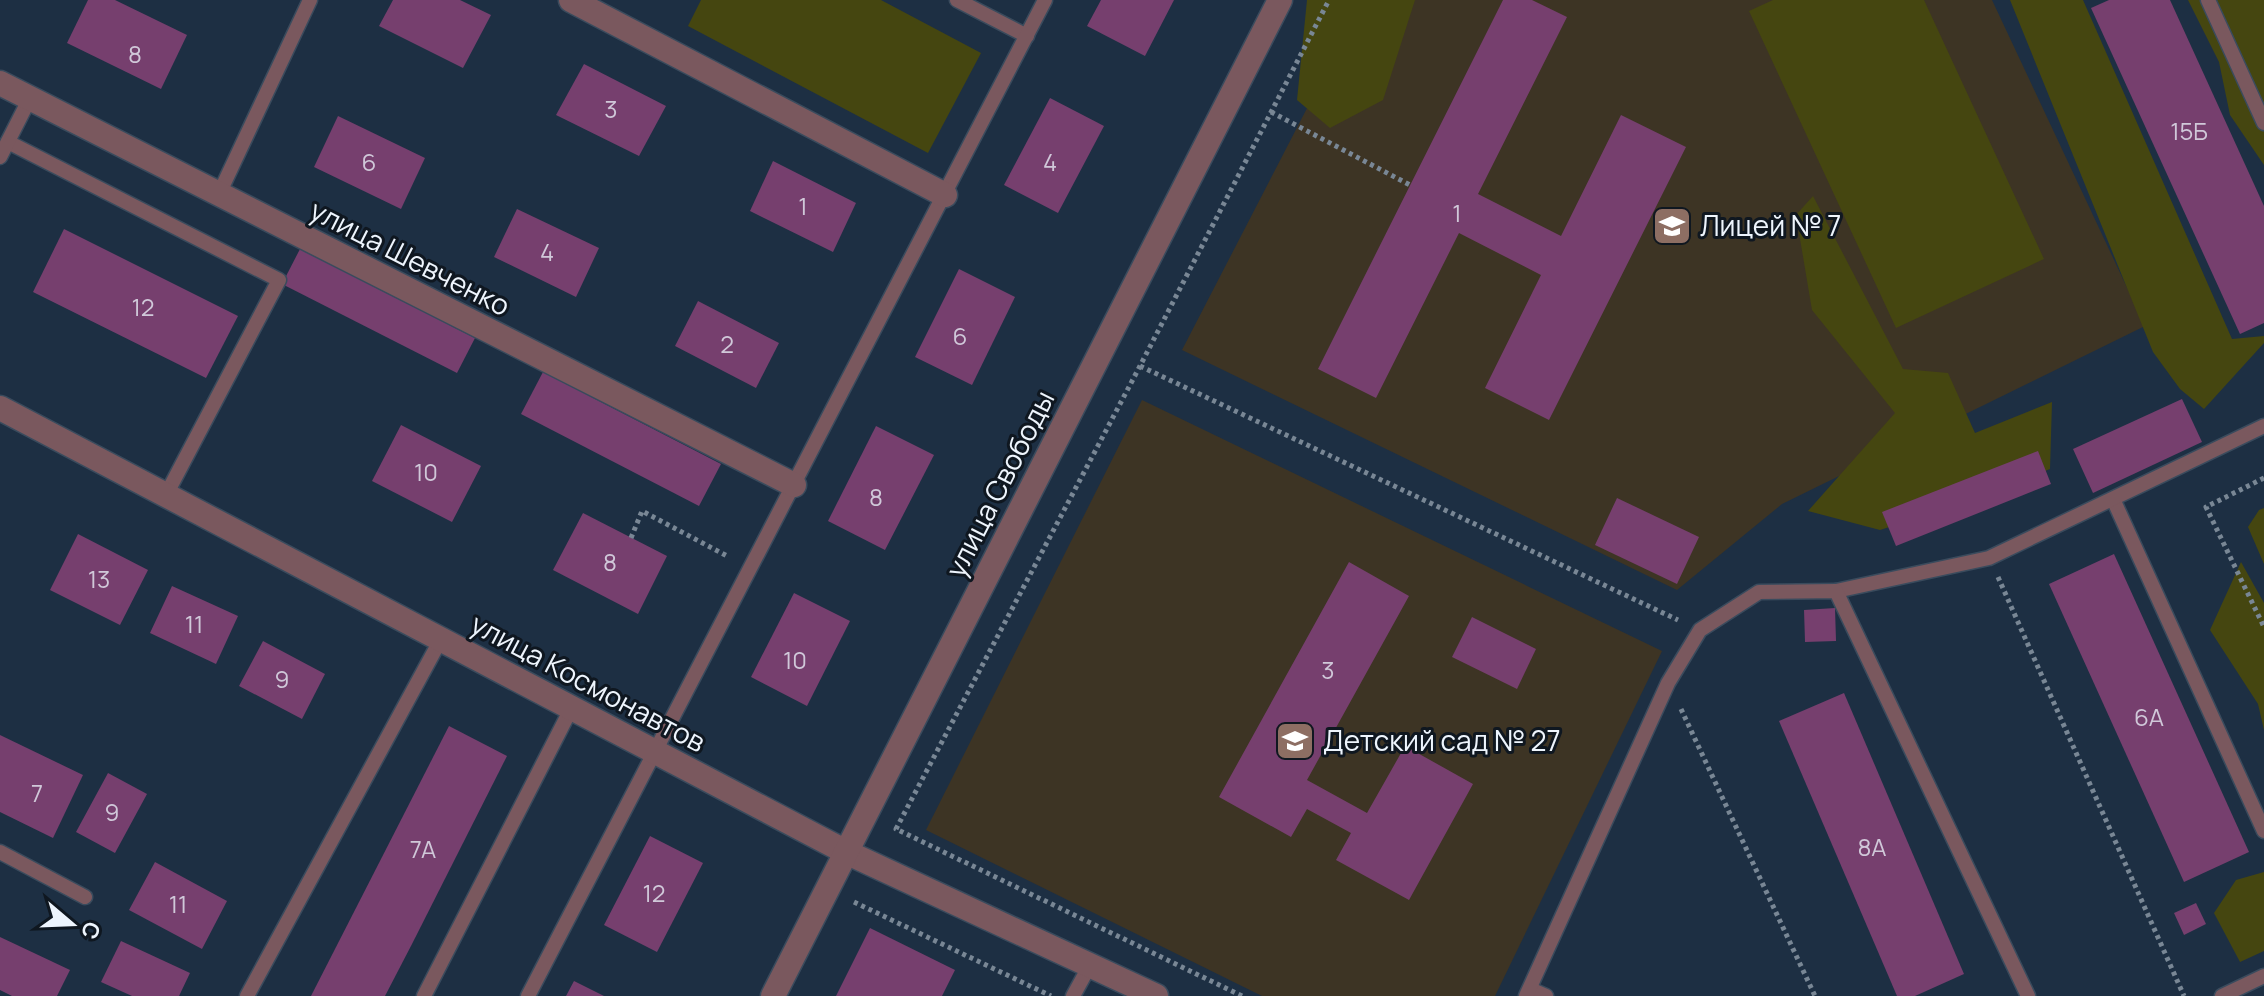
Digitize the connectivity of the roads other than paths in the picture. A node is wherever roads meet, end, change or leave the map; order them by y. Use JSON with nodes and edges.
{"nodes":[{"id":1,"x":310,"y":0,"type":"edge"},
{"id":2,"x":571,"y":0,"type":"edge"},
{"id":3,"x":957,"y":0,"type":"edge"},
{"id":4,"x":1045,"y":0,"type":"edge"},
{"id":5,"x":1280,"y":0,"type":"edge"},
{"id":6,"x":2208,"y":0,"type":"edge"},
{"id":7,"x":1027,"y":36,"type":"junction"},
{"id":8,"x":0,"y":83,"type":"edge"},
{"id":9,"x":30,"y":98,"type":"junction"},
{"id":10,"x":2264,"y":123,"type":"edge"},
{"id":11,"x":8,"y":142,"type":"junction"},
{"id":12,"x":0,"y":157,"type":"edge"},
{"id":13,"x":219,"y":194,"type":"junction"},
{"id":14,"x":945,"y":195,"type":"junction"},
{"id":15,"x":0,"y":408,"type":"edge"},
{"id":16,"x":2264,"y":426,"type":"edge"},
{"id":17,"x":794,"y":485,"type":"junction"},
{"id":18,"x":166,"y":495,"type":"junction"},
{"id":19,"x":2113,"y":499,"type":"junction"},
{"id":20,"x":1836,"y":591,"type":"junction"},
{"id":21,"x":441,"y":639,"type":"junction"},
{"id":22,"x":572,"y":707,"type":"junction"},
{"id":23,"x":656,"y":753,"type":"junction"},
{"id":24,"x":2264,"y":831,"type":"edge"},
{"id":25,"x":0,"y":852,"type":"edge"},
{"id":26,"x":846,"y":852,"type":"junction"},
{"id":27,"x":85,"y":897,"type":"dead end"},
{"id":28,"x":1090,"y":965,"type":"junction"},
{"id":29,"x":2264,"y":976,"type":"edge"},
{"id":30,"x":1528,"y":992,"type":"edge"},
{"id":31,"x":2241,"y":992,"type":"edge"},
{"id":32,"x":247,"y":996,"type":"edge"},
{"id":33,"x":424,"y":996,"type":"edge"},
{"id":34,"x":528,"y":996,"type":"edge"},
{"id":35,"x":773,"y":996,"type":"edge"},
{"id":36,"x":1073,"y":996,"type":"edge"},
{"id":37,"x":1156,"y":996,"type":"edge"},
{"id":38,"x":1546,"y":996,"type":"edge"},
{"id":39,"x":2028,"y":996,"type":"edge"},
{"id":40,"x":2222,"y":996,"type":"edge"}],
"edges":[{"from":1,"to":13,"type":"lane"},
{"from":2,"to":14,"type":"street"},
{"from":3,"to":7,"type":"lane"},
{"from":4,"to":7,"type":"lane"},
{"from":5,"to":26,"type":"street","name":"улица Свободы"},
{"from":6,"to":10,"type":"lane"},
{"from":7,"to":14,"type":"lane"},
{"from":8,"to":9,"type":"street","name":"улица Шевченко"},
{"from":9,"to":11,"type":"lane"},
{"from":9,"to":13,"type":"street","name":"улица Шевченко"},
{"from":11,"to":12,"type":"lane"},
{"from":11,"to":18,"type":"lane"},
{"from":13,"to":17,"type":"street","name":"улица Шевченко"},
{"from":14,"to":17,"type":"lane"},
{"from":15,"to":18,"type":"street","name":"улица Космонавтов"},
{"from":16,"to":19,"type":"lane"},
{"from":17,"to":23,"type":"lane"},
{"from":18,"to":21,"type":"street","name":"улица Космонавтов"},
{"from":19,"to":20,"type":"lane"},
{"from":19,"to":24,"type":"lane"},
{"from":20,"to":30,"type":"lane"},
{"from":20,"to":39,"type":"lane"},
{"from":21,"to":22,"type":"street","name":"улица Космонавтов"},
{"from":21,"to":32,"type":"lane"},
{"from":22,"to":23,"type":"street","name":"улица Космонавтов"},
{"from":22,"to":33,"type":"lane"},
{"from":23,"to":26,"type":"street","name":"улица Космонавтов"},
{"from":23,"to":34,"type":"lane"},
{"from":25,"to":27,"type":"lane"},
{"from":26,"to":28,"type":"street","name":"улица Космонавтов"},
{"from":26,"to":35,"type":"street","name":"улица Свободы"},
{"from":28,"to":36,"type":"lane"},
{"from":28,"to":37,"type":"street","name":"улица Космонавтов"},
{"from":29,"to":31,"type":"lane"},
{"from":30,"to":38,"type":"lane"},
{"from":31,"to":40,"type":"lane"}]}
